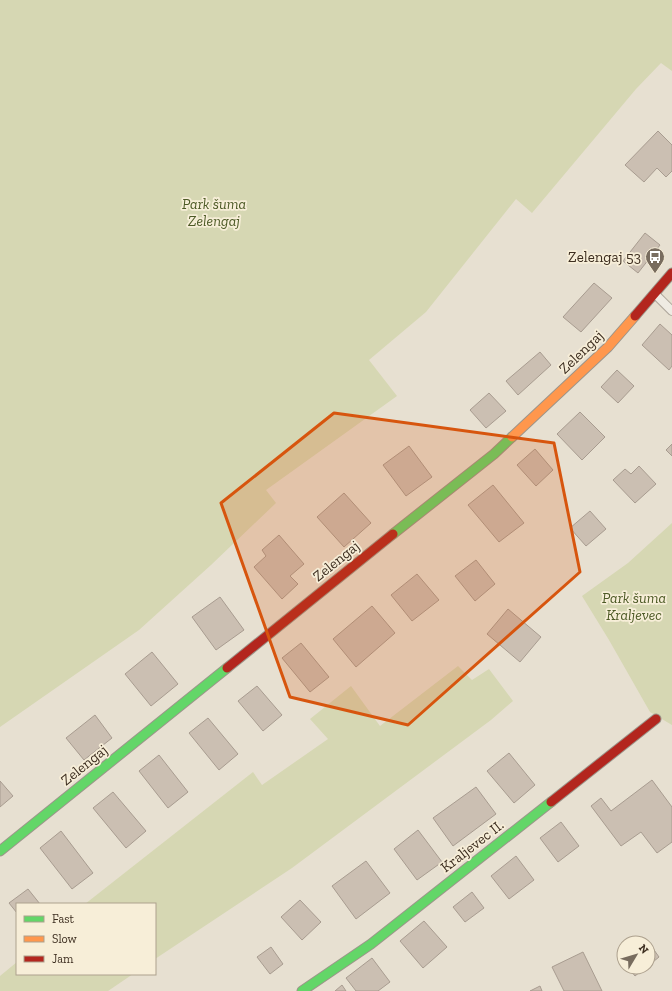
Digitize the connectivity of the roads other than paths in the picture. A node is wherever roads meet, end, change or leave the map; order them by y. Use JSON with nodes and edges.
{"nodes":[{"id":1,"x":672,"y":274,"type":"edge"},
{"id":2,"x":655,"y":293,"type":"junction"},
{"id":3,"x":672,"y":311,"type":"edge"},
{"id":4,"x":656,"y":719,"type":"dead end"},
{"id":5,"x":0,"y":851,"type":"edge"},
{"id":6,"x":302,"y":991,"type":"edge"}],
"edges":[{"from":1,"to":2,"type":"street","name":"Zelengaj"},
{"from":2,"to":3,"type":"lane"},
{"from":2,"to":5,"type":"street","name":"Zelengaj"},
{"from":4,"to":6,"type":"street","name":"Kraljevec II."}]}
